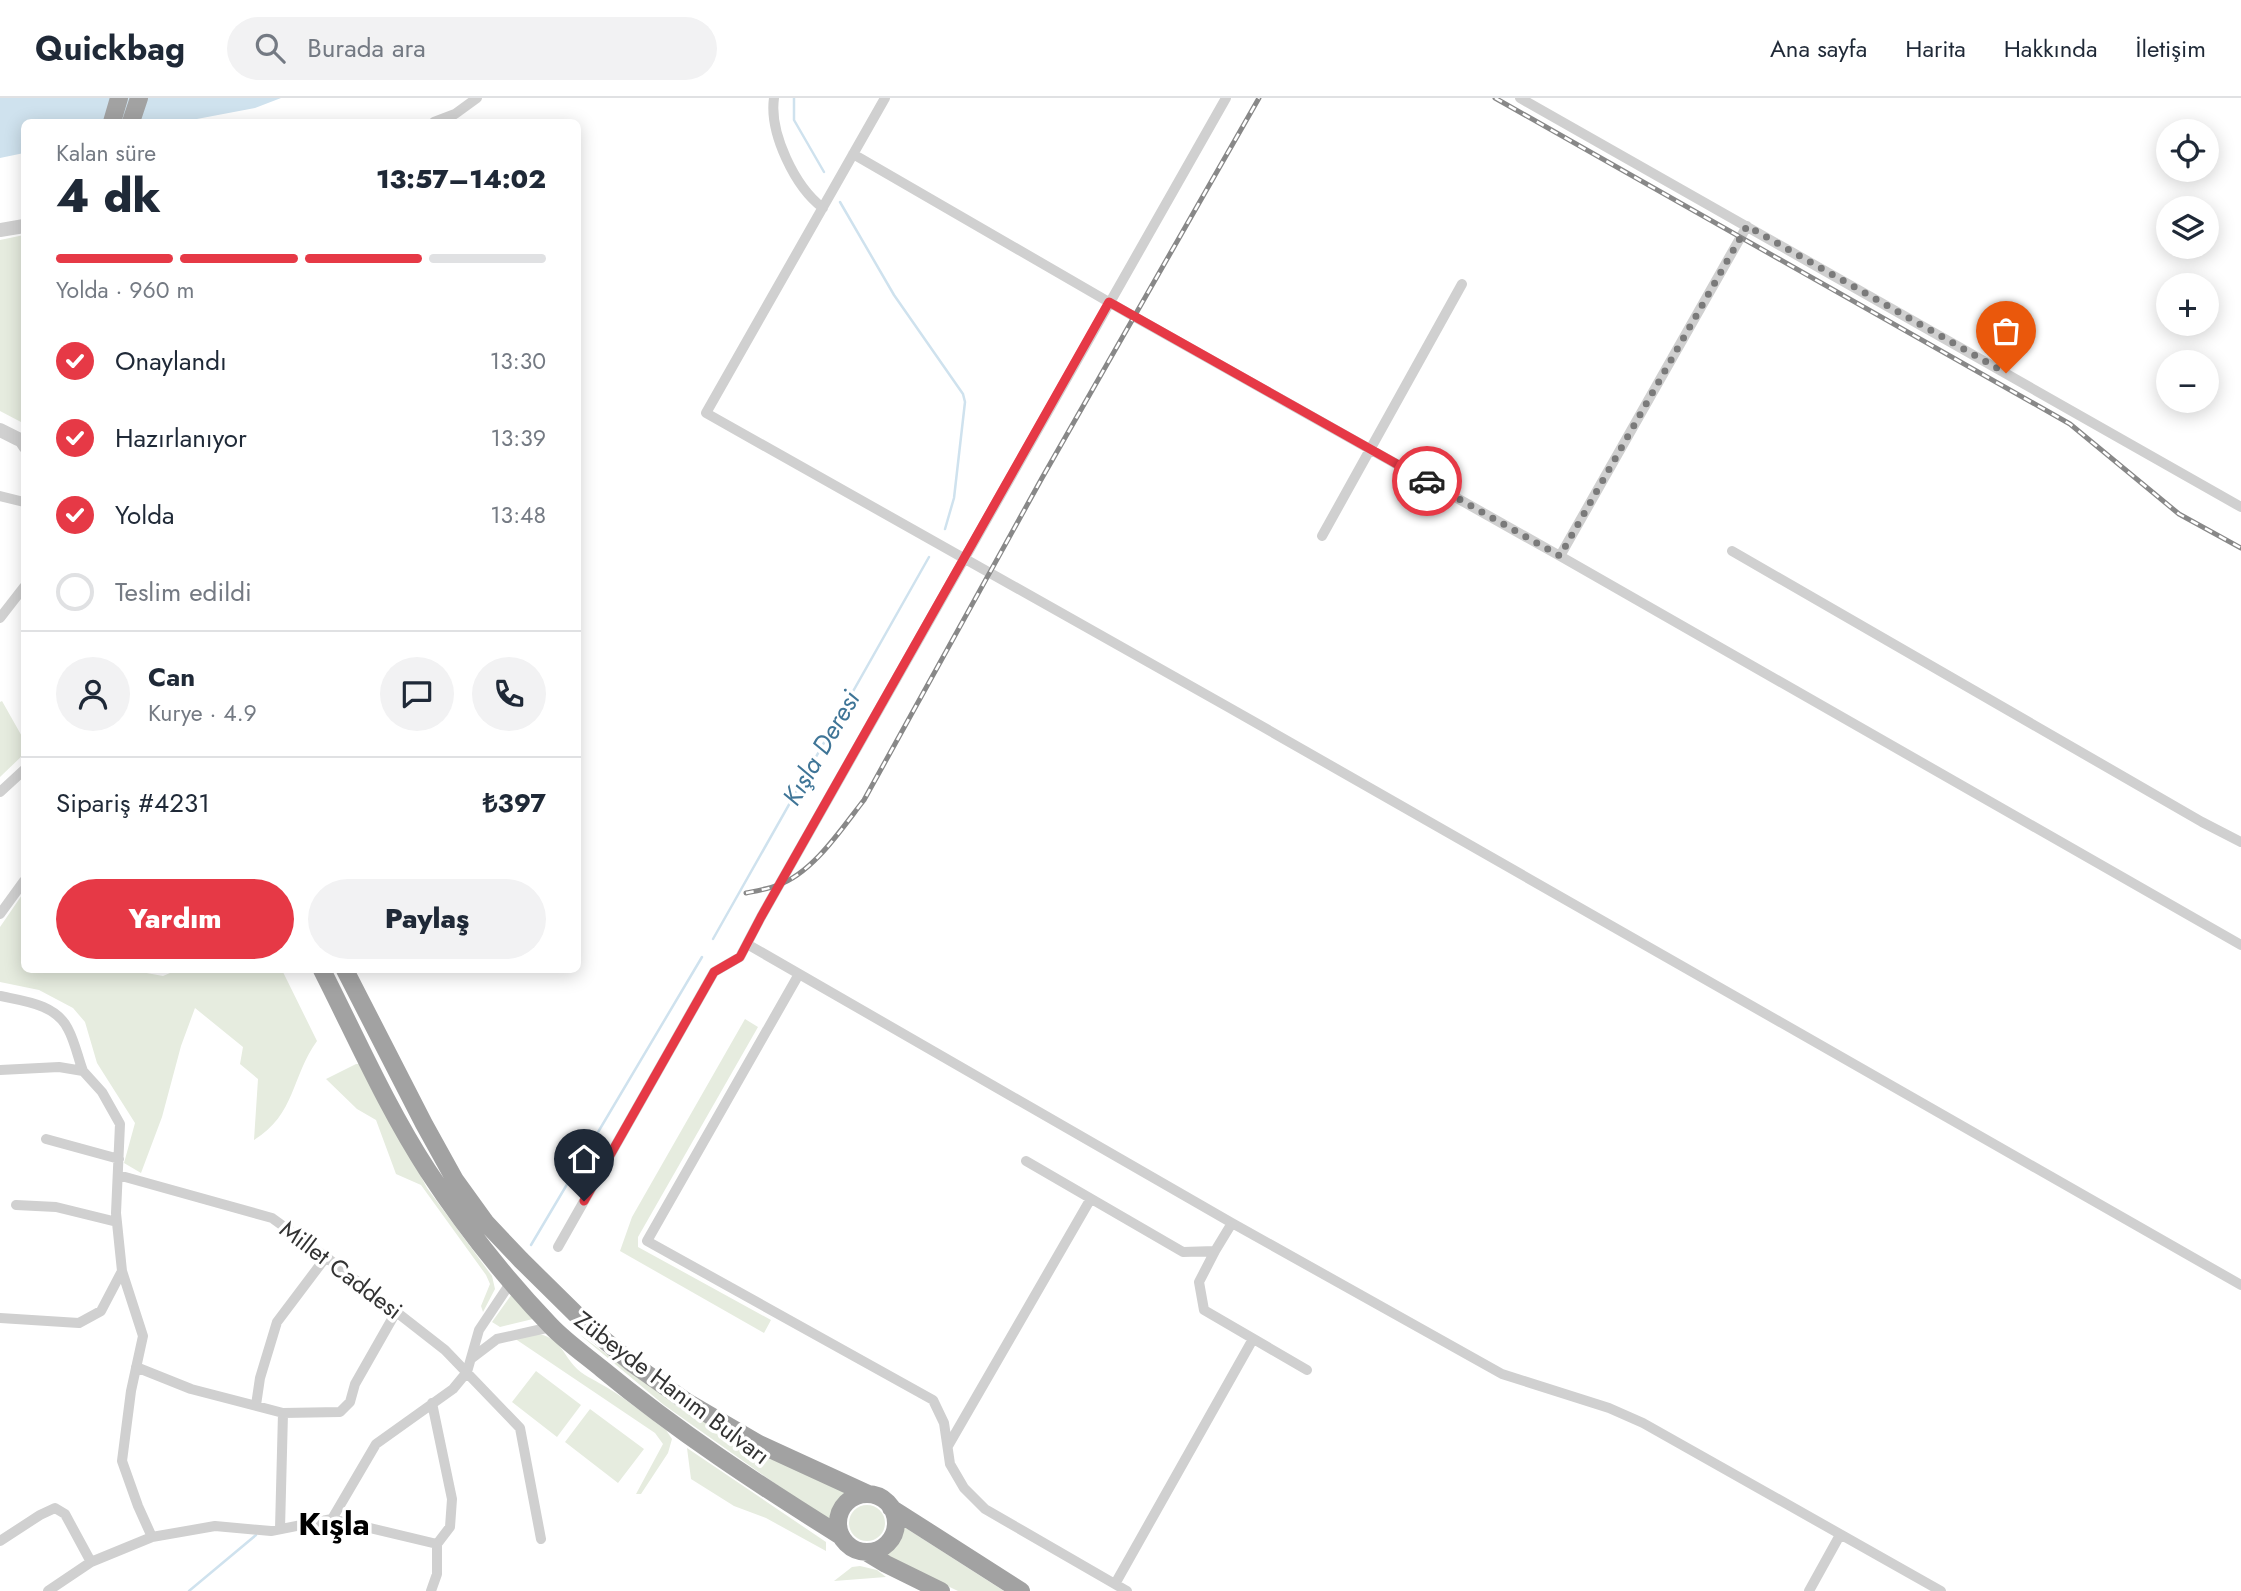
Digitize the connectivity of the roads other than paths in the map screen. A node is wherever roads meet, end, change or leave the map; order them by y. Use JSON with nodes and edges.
{"nodes":[{"id":1,"x":119,"y":98,"type":"edge"},
{"id":2,"x":139,"y":98,"type":"edge"},
{"id":3,"x":477,"y":98,"type":"edge"},
{"id":4,"x":774,"y":98,"type":"edge"},
{"id":5,"x":885,"y":98,"type":"edge"},
{"id":6,"x":1226,"y":98,"type":"edge"},
{"id":7,"x":1520,"y":98,"type":"edge"},
{"id":8,"x":113,"y":119,"type":"edge"},
{"id":9,"x":132,"y":119,"type":"edge"},
{"id":10,"x":442,"y":119,"type":"edge"},
{"id":11,"x":853,"y":154,"type":"junction"},
{"id":12,"x":823,"y":208,"type":"junction"},
{"id":13,"x":21,"y":226,"type":"edge"},
{"id":14,"x":1747,"y":226,"type":"junction"},
{"id":15,"x":0,"y":230,"type":"edge"},
{"id":16,"x":1462,"y":284,"type":"dead end"},
{"id":17,"x":1109,"y":302,"type":"junction"},
{"id":18,"x":0,"y":430,"type":"edge"},
{"id":19,"x":21,"y":442,"type":"edge"},
{"id":20,"x":1369,"y":449,"type":"junction"},
{"id":21,"x":0,"y":496,"type":"edge"},
{"id":22,"x":21,"y":501,"type":"edge"},
{"id":23,"x":2241,"y":507,"type":"edge"},
{"id":24,"x":1322,"y":536,"type":"dead end"},
{"id":25,"x":1732,"y":551,"type":"dead end"},
{"id":26,"x":1560,"y":556,"type":"junction"},
{"id":27,"x":965,"y":559,"type":"junction"},
{"id":28,"x":21,"y":591,"type":"edge"},
{"id":29,"x":0,"y":618,"type":"edge"},
{"id":30,"x":21,"y":773,"type":"edge"},
{"id":31,"x":0,"y":792,"type":"edge"},
{"id":32,"x":2241,"y":842,"type":"edge"},
{"id":33,"x":21,"y":885,"type":"edge"},
{"id":34,"x":0,"y":914,"type":"edge"},
{"id":35,"x":747,"y":944,"type":"junction"},
{"id":36,"x":2241,"y":945,"type":"edge"},
{"id":37,"x":324,"y":973,"type":"edge"},
{"id":38,"x":347,"y":973,"type":"edge"},
{"id":39,"x":799,"y":974,"type":"junction"},
{"id":40,"x":0,"y":996,"type":"edge"},
{"id":41,"x":0,"y":1070,"type":"edge"},
{"id":42,"x":83,"y":1072,"type":"junction"},
{"id":43,"x":46,"y":1139,"type":"dead end"},
{"id":44,"x":119,"y":1159,"type":"junction"},
{"id":45,"x":1026,"y":1161,"type":"dead end"},
{"id":46,"x":118,"y":1175,"type":"junction"},
{"id":47,"x":1090,"y":1200,"type":"junction"},
{"id":48,"x":16,"y":1205,"type":"dead end"},
{"id":49,"x":117,"y":1222,"type":"junction"},
{"id":50,"x":1232,"y":1223,"type":"junction"},
{"id":51,"x":558,"y":1247,"type":"dead end"},
{"id":52,"x":1215,"y":1251,"type":"junction"},
{"id":53,"x":326,"y":1257,"type":"junction"},
{"id":54,"x":122,"y":1271,"type":"junction"},
{"id":55,"x":511,"y":1282,"type":"junction"},
{"id":56,"x":2241,"y":1284,"type":"edge"},
{"id":57,"x":397,"y":1312,"type":"junction"},
{"id":58,"x":0,"y":1318,"type":"edge"},
{"id":59,"x":551,"y":1327,"type":"junction"},
{"id":60,"x":1253,"y":1339,"type":"junction"},
{"id":61,"x":472,"y":1358,"type":"junction"},
{"id":62,"x":136,"y":1367,"type":"junction"},
{"id":63,"x":1307,"y":1370,"type":"dead end"},
{"id":64,"x":467,"y":1372,"type":"junction"},
{"id":65,"x":432,"y":1404,"type":"junction"},
{"id":66,"x":256,"y":1405,"type":"junction"},
{"id":67,"x":284,"y":1413,"type":"junction"},
{"id":68,"x":948,"y":1446,"type":"junction"},
{"id":69,"x":868,"y":1494,"type":"junction"},
{"id":70,"x":891,"y":1508,"type":"junction"},
{"id":71,"x":332,"y":1520,"type":"junction"},
{"id":72,"x":280,"y":1530,"type":"junction"},
{"id":73,"x":1840,"y":1535,"type":"junction"},
{"id":74,"x":841,"y":1536,"type":"junction"},
{"id":75,"x":152,"y":1537,"type":"junction"},
{"id":76,"x":541,"y":1539,"type":"dead end"},
{"id":77,"x":0,"y":1541,"type":"edge"},
{"id":78,"x":437,"y":1544,"type":"junction"},
{"id":79,"x":866,"y":1552,"type":"junction"},
{"id":80,"x":91,"y":1562,"type":"junction"},
{"id":81,"x":1115,"y":1584,"type":"junction"},
{"id":82,"x":48,"y":1591,"type":"edge"},
{"id":83,"x":431,"y":1591,"type":"edge"},
{"id":84,"x":941,"y":1591,"type":"edge"},
{"id":85,"x":1021,"y":1591,"type":"edge"},
{"id":86,"x":1127,"y":1591,"type":"edge"},
{"id":87,"x":1809,"y":1591,"type":"edge"},
{"id":88,"x":1941,"y":1591,"type":"edge"}],
"edges":[{"from":1,"to":8,"type":"highway"},
{"from":2,"to":9,"type":"highway"},
{"from":3,"to":10,"type":"street"},
{"from":4,"to":12,"type":"street"},
{"from":5,"to":11,"type":"street"},
{"from":6,"to":17,"type":"street"},
{"from":7,"to":14,"type":"street"},
{"from":11,"to":12,"type":"street"},
{"from":11,"to":17,"type":"street"},
{"from":12,"to":27,"type":"street"},
{"from":13,"to":15,"type":"street"},
{"from":14,"to":23,"type":"street"},
{"from":14,"to":26,"type":"street"},
{"from":16,"to":20,"type":"street"},
{"from":17,"to":20,"type":"street"},
{"from":17,"to":27,"type":"street"},
{"from":18,"to":19,"type":"street"},
{"from":20,"to":24,"type":"street"},
{"from":20,"to":26,"type":"street"},
{"from":21,"to":22,"type":"street"},
{"from":25,"to":32,"type":"street"},
{"from":26,"to":36,"type":"street"},
{"from":27,"to":35,"type":"street"},
{"from":27,"to":56,"type":"street"},
{"from":28,"to":29,"type":"street"},
{"from":30,"to":31,"type":"street"},
{"from":33,"to":34,"type":"street"},
{"from":35,"to":39,"type":"street"},
{"from":35,"to":51,"type":"street"},
{"from":37,"to":55,"type":"highway","name":"Zübeyde Hanım Bulvarı"},
{"from":38,"to":69,"type":"highway","name":"Zübeyde Hanım Bulvarı"},
{"from":39,"to":50,"type":"street"},
{"from":39,"to":68,"type":"street"},
{"from":40,"to":42,"type":"street"},
{"from":41,"to":42,"type":"street"},
{"from":42,"to":44,"type":"street"},
{"from":43,"to":44,"type":"street"},
{"from":44,"to":46,"type":"street"},
{"from":45,"to":47,"type":"street"},
{"from":46,"to":49,"type":"street"},
{"from":46,"to":53,"type":"street","name":"Millet Caddesi"},
{"from":47,"to":52,"type":"street"},
{"from":47,"to":68,"type":"street"},
{"from":48,"to":49,"type":"street"},
{"from":49,"to":54,"type":"street"},
{"from":50,"to":52,"type":"street"},
{"from":50,"to":73,"type":"street"},
{"from":52,"to":60,"type":"street"},
{"from":53,"to":57,"type":"street","name":"Millet Caddesi"},
{"from":53,"to":66,"type":"street"},
{"from":54,"to":58,"type":"street"},
{"from":54,"to":62,"type":"street"},
{"from":55,"to":59,"type":"highway","name":"Zübeyde Hanım Bulvarı"},
{"from":55,"to":61,"type":"street"},
{"from":57,"to":64,"type":"street","name":"Millet Caddesi"},
{"from":57,"to":67,"type":"street"},
{"from":59,"to":61,"type":"street"},
{"from":59,"to":74,"type":"highway","name":"Zübeyde Hanım Bulvarı"},
{"from":60,"to":63,"type":"street"},
{"from":60,"to":81,"type":"street"},
{"from":61,"to":64,"type":"street"},
{"from":62,"to":66,"type":"street"},
{"from":62,"to":75,"type":"street"},
{"from":64,"to":65,"type":"street"},
{"from":64,"to":76,"type":"street","name":"Millet Caddesi"},
{"from":65,"to":71,"type":"street"},
{"from":65,"to":78,"type":"street"},
{"from":66,"to":67,"type":"street"},
{"from":67,"to":72,"type":"street"},
{"from":68,"to":81,"type":"street"},
{"from":69,"to":70,"type":"highway","name":"Zübeyde Hanım Bulvarı"},
{"from":69,"to":74,"type":"highway"},
{"from":70,"to":79,"type":"highway"},
{"from":70,"to":85,"type":"highway","name":"Zübeyde Hanım Bulvarı"},
{"from":71,"to":72,"type":"street"},
{"from":71,"to":78,"type":"street"},
{"from":72,"to":75,"type":"street"},
{"from":73,"to":87,"type":"street"},
{"from":73,"to":88,"type":"street"},
{"from":74,"to":79,"type":"highway","name":"Zübeyde Hanım Bulvarı"},
{"from":75,"to":80,"type":"street"},
{"from":77,"to":80,"type":"street"},
{"from":78,"to":83,"type":"street"},
{"from":79,"to":84,"type":"highway","name":"Zübeyde Hanım Bulvarı"},
{"from":80,"to":82,"type":"street"},
{"from":81,"to":86,"type":"street"}]}
